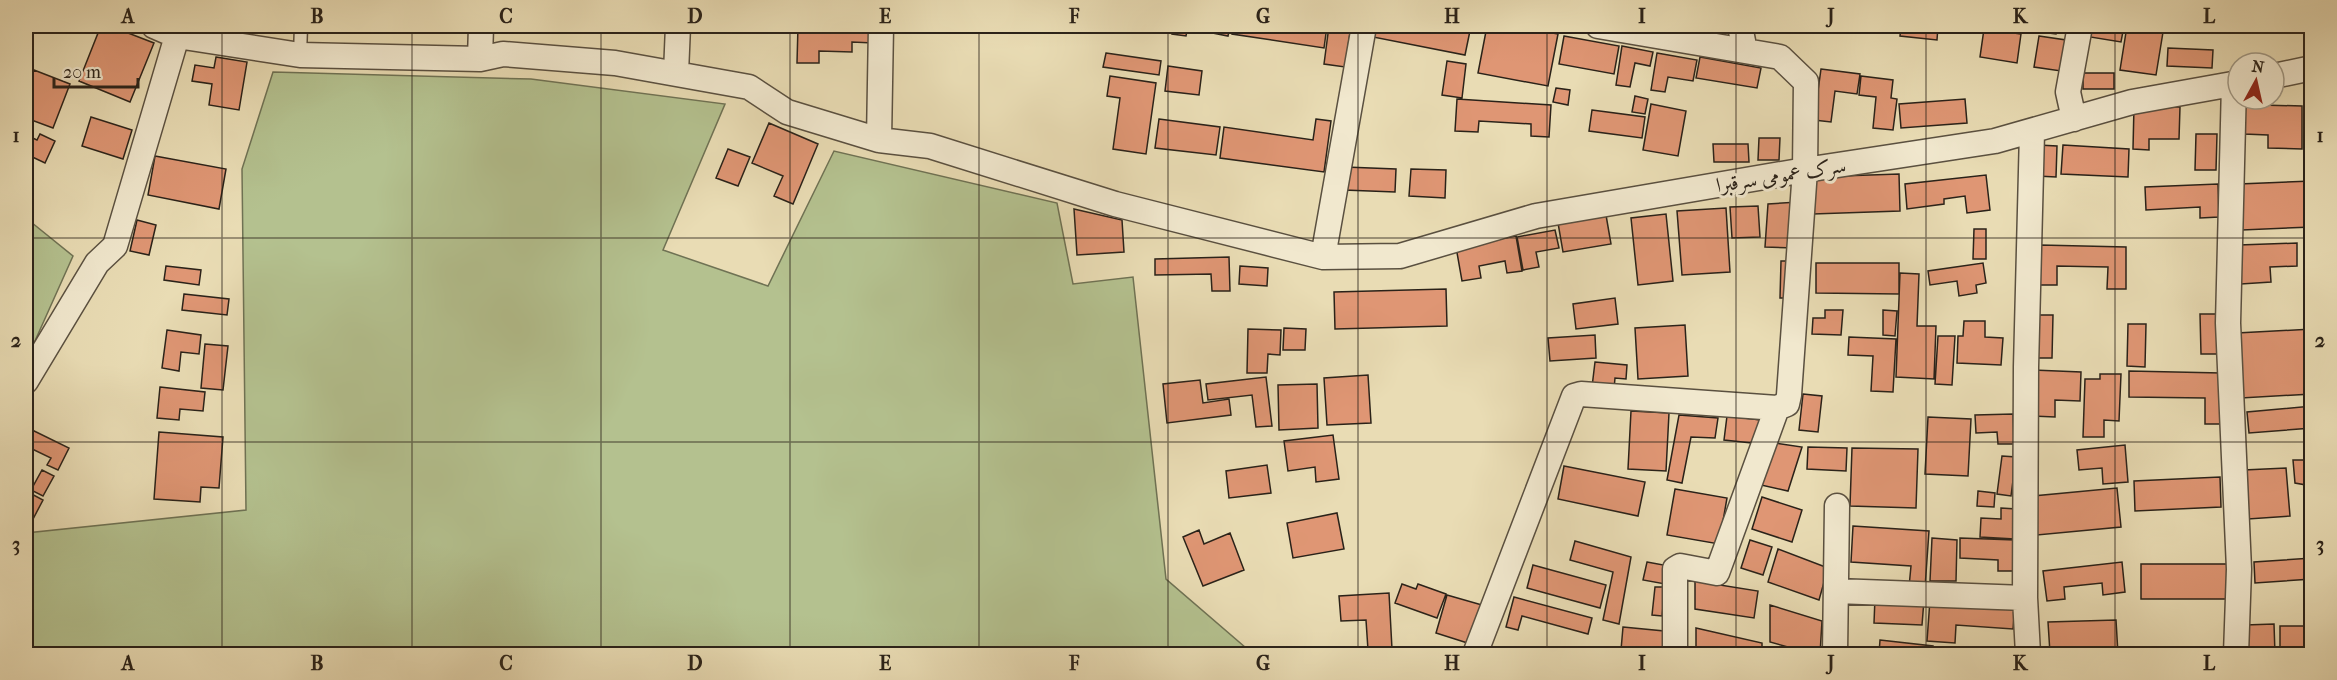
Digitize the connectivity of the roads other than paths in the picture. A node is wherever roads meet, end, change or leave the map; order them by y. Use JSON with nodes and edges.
{"nodes":[{"id":1,"x":154,"y":26,"type":"edge"},
{"id":2,"x":301,"y":26,"type":"edge"},
{"id":3,"x":481,"y":26,"type":"edge"},
{"id":4,"x":678,"y":26,"type":"edge"},
{"id":5,"x":881,"y":26,"type":"edge"},
{"id":6,"x":1364,"y":26,"type":"edge"},
{"id":7,"x":1598,"y":26,"type":"edge"},
{"id":8,"x":1740,"y":26,"type":"edge"},
{"id":9,"x":2080,"y":26,"type":"edge"},
{"id":10,"x":177,"y":36,"type":"junction"},
{"id":11,"x":1745,"y":51,"type":"junction"},
{"id":12,"x":300,"y":55,"type":"junction"},
{"id":13,"x":480,"y":59,"type":"junction"},
{"id":14,"x":2312,"y":68,"type":"edge"},
{"id":15,"x":2286,"y":73,"type":"edge"},
{"id":16,"x":675,"y":74,"type":"junction"},
{"id":17,"x":2226,"y":86,"type":"edge"},
{"id":18,"x":2235,"y":111,"type":"edge"},
{"id":19,"x":2074,"y":119,"type":"junction"},
{"id":20,"x":2032,"y":132,"type":"junction"},
{"id":21,"x":879,"y":140,"type":"junction"},
{"id":22,"x":1805,"y":170,"type":"junction"},
{"id":23,"x":1323,"y":257,"type":"junction"},
{"id":24,"x":26,"y":381,"type":"edge"},
{"id":25,"x":1777,"y":408,"type":"junction"},
{"id":26,"x":1837,"y":506,"type":"dead end"},
{"id":27,"x":1836,"y":591,"type":"junction"},
{"id":28,"x":2025,"y":598,"type":"junction"},
{"id":29,"x":1475,"y":654,"type":"edge"},
{"id":30,"x":1675,"y":654,"type":"edge"},
{"id":31,"x":1835,"y":654,"type":"edge"},
{"id":32,"x":2028,"y":654,"type":"edge"},
{"id":33,"x":2236,"y":654,"type":"edge"}],
"edges":[{"from":1,"to":10,"type":"street","name":"سرک عمومی سرقبرا"},
{"from":2,"to":12,"type":"lane"},
{"from":3,"to":13,"type":"street"},
{"from":4,"to":16,"type":"street"},
{"from":5,"to":21,"type":"street"},
{"from":6,"to":23,"type":"street"},
{"from":7,"to":11,"type":"street"},
{"from":8,"to":11,"type":"street"},
{"from":9,"to":19,"type":"street"},
{"from":10,"to":12,"type":"street","name":"سرک عمومی سرقبرا"},
{"from":10,"to":24,"type":"street"},
{"from":11,"to":22,"type":"street"},
{"from":12,"to":13,"type":"street","name":"سرک عمومی سرقبرا"},
{"from":13,"to":16,"type":"street","name":"سرک عمومی سرقبرا"},
{"from":14,"to":15,"type":"street"},
{"from":16,"to":21,"type":"street","name":"سرک عمومی سرقبرا"},
{"from":17,"to":19,"type":"street","name":"سرک عمومی سرقبرا"},
{"from":18,"to":33,"type":"street"},
{"from":19,"to":20,"type":"street","name":"سرک عمومی سرقبرا"},
{"from":20,"to":22,"type":"street","name":"سرک عمومی سرقبرا"},
{"from":20,"to":28,"type":"street"},
{"from":21,"to":23,"type":"street","name":"سرک عمومی سرقبرا"},
{"from":22,"to":23,"type":"street","name":"سرک عمومی سرقبرا"},
{"from":22,"to":25,"type":"street"},
{"from":25,"to":29,"type":"street"},
{"from":25,"to":30,"type":"street"},
{"from":26,"to":27,"type":"street"},
{"from":27,"to":28,"type":"street"},
{"from":27,"to":31,"type":"street"},
{"from":28,"to":32,"type":"street"}]}
